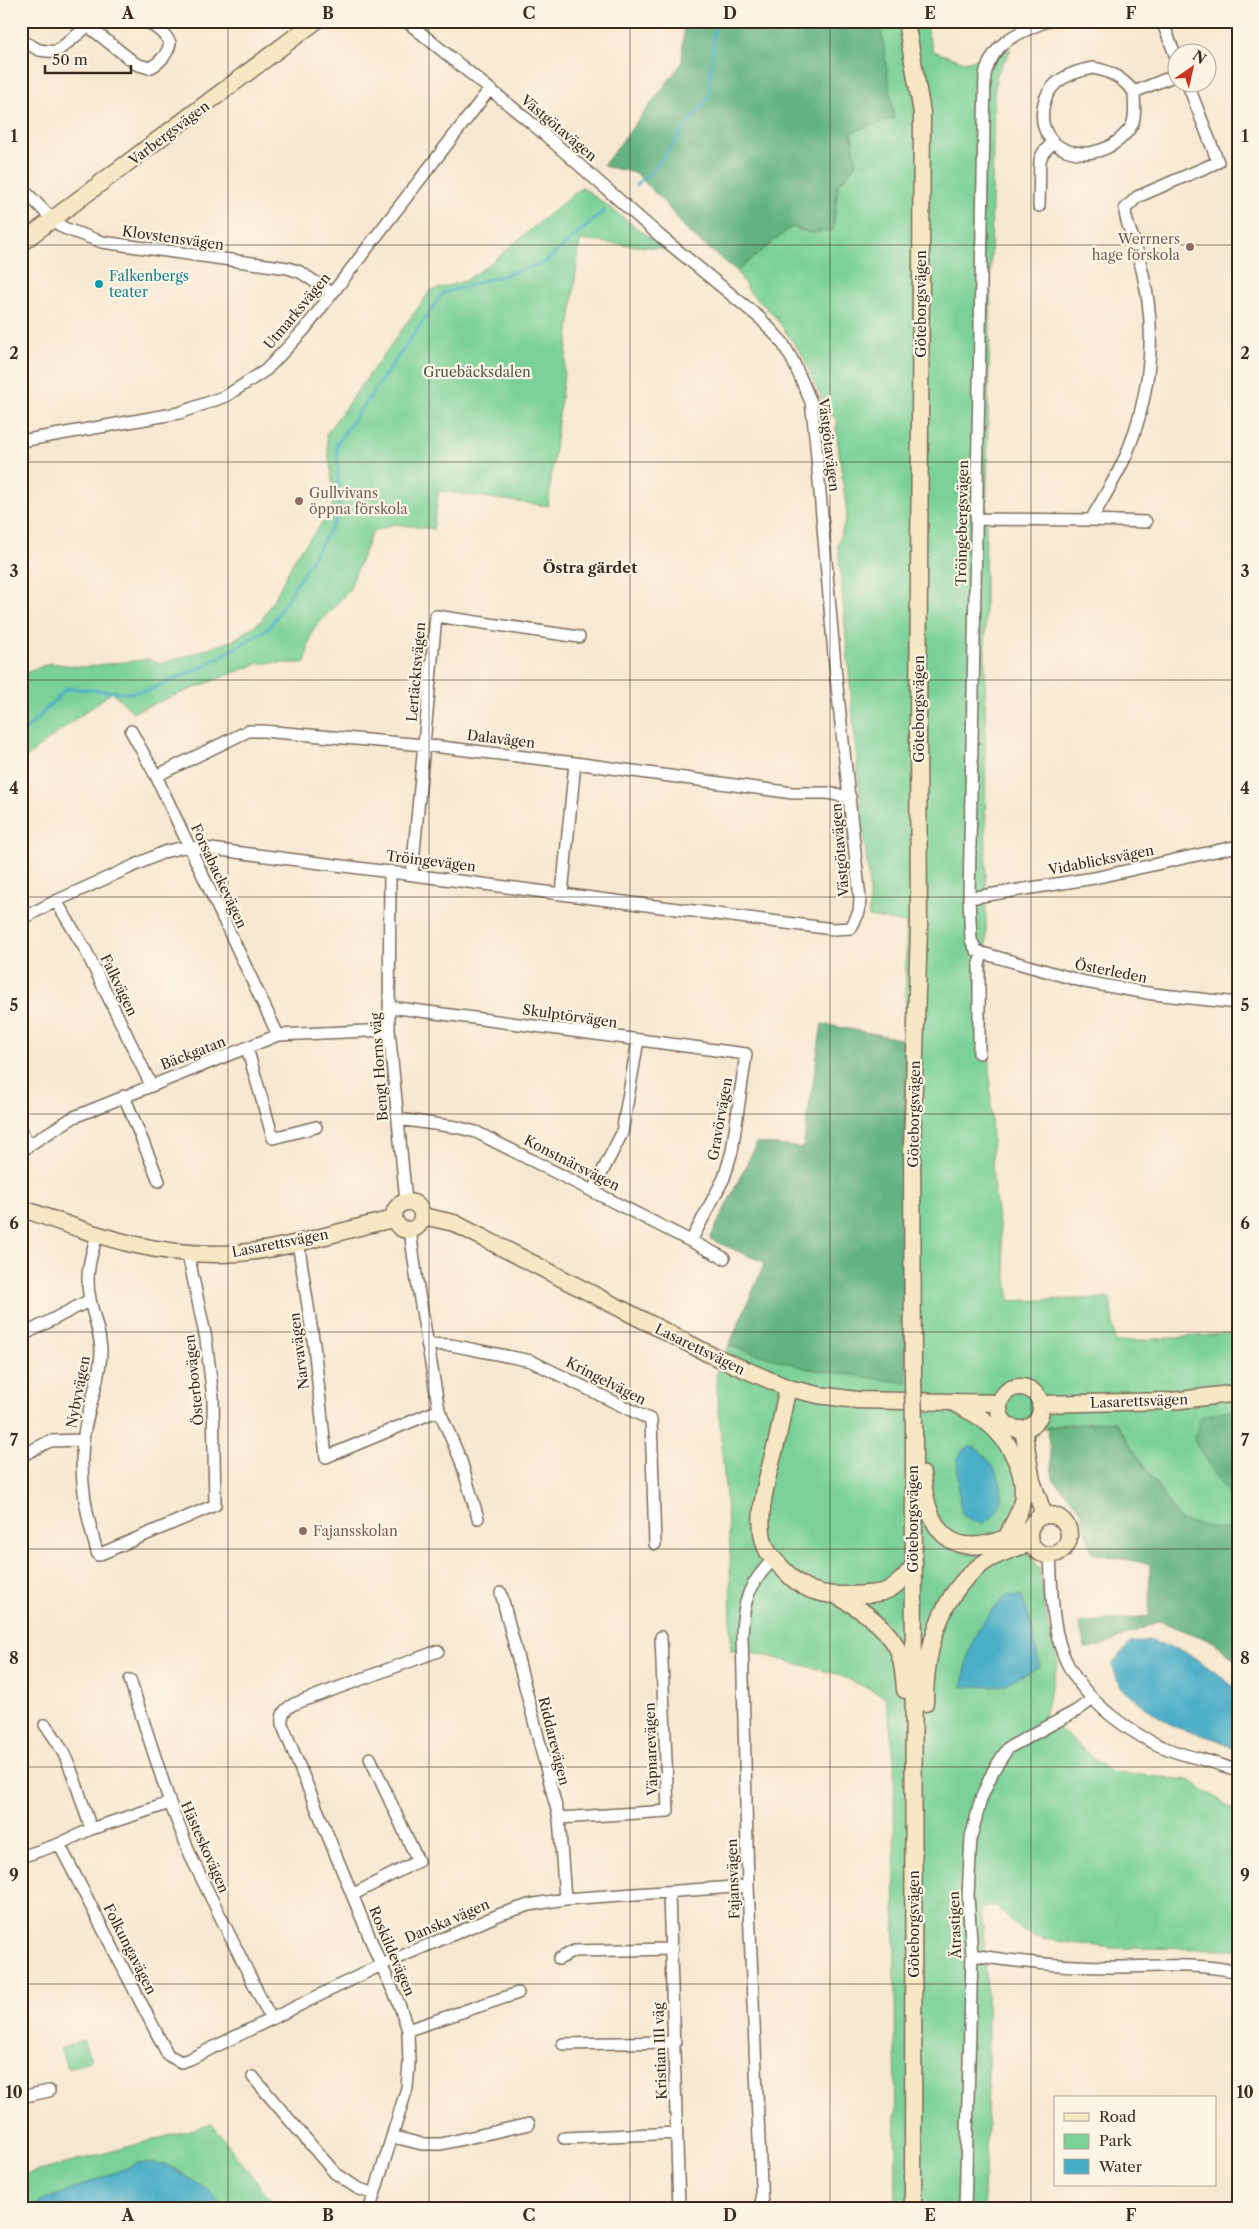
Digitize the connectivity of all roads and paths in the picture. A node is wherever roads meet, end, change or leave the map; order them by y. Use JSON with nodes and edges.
{"nodes":[{"id":1,"x":147,"y":21,"type":"edge"},
{"id":2,"x":316,"y":21,"type":"edge"},
{"id":3,"x":406,"y":21,"type":"edge"},
{"id":4,"x":906,"y":21,"type":"edge"},
{"id":5,"x":1046,"y":21,"type":"edge"},
{"id":6,"x":1162,"y":21,"type":"edge"},
{"id":7,"x":91,"y":24,"type":"edge"},
{"id":8,"x":21,"y":40,"type":"edge"},
{"id":9,"x":1170,"y":42,"type":"edge"},
{"id":10,"x":1166,"y":79,"type":"edge"},
{"id":11,"x":489,"y":90,"type":"junction"},
{"id":12,"x":1134,"y":92,"type":"junction"},
{"id":13,"x":1191,"y":92,"type":"edge"},
{"id":14,"x":1053,"y":142,"type":"junction"},
{"id":15,"x":21,"y":187,"type":"edge"},
{"id":16,"x":1039,"y":206,"type":"dead end"},
{"id":17,"x":53,"y":220,"type":"junction"},
{"id":18,"x":21,"y":243,"type":"edge"},
{"id":19,"x":332,"y":293,"type":"junction"},
{"id":20,"x":21,"y":441,"type":"edge"},
{"id":21,"x":977,"y":519,"type":"junction"},
{"id":22,"x":1092,"y":520,"type":"junction"},
{"id":23,"x":1146,"y":522,"type":"dead end"},
{"id":24,"x":578,"y":637,"type":"dead end"},
{"id":25,"x":131,"y":731,"type":"dead end"},
{"id":26,"x":424,"y":745,"type":"junction"},
{"id":27,"x":575,"y":763,"type":"junction"},
{"id":28,"x":156,"y":776,"type":"junction"},
{"id":29,"x":850,"y":797,"type":"junction"},
{"id":30,"x":188,"y":846,"type":"junction"},
{"id":31,"x":1238,"y":846,"type":"edge"},
{"id":32,"x":390,"y":871,"type":"junction"},
{"id":33,"x":412,"y":873,"type":"junction"},
{"id":34,"x":562,"y":894,"type":"junction"},
{"id":35,"x":968,"y":898,"type":"junction"},
{"id":36,"x":56,"y":901,"type":"junction"},
{"id":37,"x":21,"y":919,"type":"edge"},
{"id":38,"x":851,"y":928,"type":"joint"},
{"id":39,"x":982,"y":953,"type":"junction"},
{"id":40,"x":1238,"y":1002,"type":"edge"},
{"id":41,"x":390,"y":1007,"type":"junction"},
{"id":42,"x":389,"y":1030,"type":"junction"},
{"id":43,"x":278,"y":1035,"type":"junction"},
{"id":44,"x":638,"y":1040,"type":"junction"},
{"id":45,"x":247,"y":1048,"type":"junction"},
{"id":46,"x":979,"y":1053,"type":"dead end"},
{"id":47,"x":746,"y":1054,"type":"joint"},
{"id":48,"x":151,"y":1085,"type":"junction"},
{"id":49,"x":124,"y":1096,"type":"junction"},
{"id":50,"x":398,"y":1119,"type":"junction"},
{"id":51,"x":316,"y":1127,"type":"dead end"},
{"id":52,"x":21,"y":1131,"type":"edge"},
{"id":53,"x":25,"y":1149,"type":"edge"},
{"id":54,"x":159,"y":1181,"type":"dead end"},
{"id":55,"x":593,"y":1190,"type":"junction"},
{"id":56,"x":406,"y":1202,"type":"junction"},
{"id":57,"x":21,"y":1208,"type":"edge"},
{"id":58,"x":423,"y":1216,"type":"junction"},
{"id":59,"x":394,"y":1219,"type":"junction"},
{"id":60,"x":410,"y":1230,"type":"junction"},
{"id":61,"x":97,"y":1236,"type":"junction"},
{"id":62,"x":692,"y":1241,"type":"junction"},
{"id":63,"x":298,"y":1242,"type":"junction"},
{"id":64,"x":188,"y":1254,"type":"junction"},
{"id":65,"x":724,"y":1258,"type":"dead end"},
{"id":66,"x":90,"y":1300,"type":"junction"},
{"id":67,"x":21,"y":1336,"type":"edge"},
{"id":68,"x":427,"y":1344,"type":"junction"},
{"id":69,"x":788,"y":1388,"type":"junction"},
{"id":70,"x":1238,"y":1393,"type":"edge"},
{"id":71,"x":954,"y":1402,"type":"junction"},
{"id":72,"x":999,"y":1403,"type":"junction"},
{"id":73,"x":1040,"y":1404,"type":"junction"},
{"id":74,"x":439,"y":1410,"type":"junction"},
{"id":75,"x":918,"y":1423,"type":"junction"},
{"id":76,"x":1023,"y":1429,"type":"junction"},
{"id":77,"x":83,"y":1440,"type":"junction"},
{"id":78,"x":21,"y":1456,"type":"edge"},
{"id":79,"x":1044,"y":1515,"type":"junction"},
{"id":80,"x":478,"y":1518,"type":"dead end"},
{"id":81,"x":1031,"y":1527,"type":"junction"},
{"id":82,"x":1007,"y":1538,"type":"junction"},
{"id":83,"x":1031,"y":1543,"type":"junction"},
{"id":84,"x":655,"y":1544,"type":"dead end"},
{"id":85,"x":98,"y":1555,"type":"joint"},
{"id":86,"x":1050,"y":1555,"type":"junction"},
{"id":87,"x":774,"y":1560,"type":"junction"},
{"id":88,"x":913,"y":1567,"type":"junction"},
{"id":89,"x":501,"y":1593,"type":"dead end"},
{"id":90,"x":835,"y":1595,"type":"junction"},
{"id":91,"x":661,"y":1637,"type":"dead end"},
{"id":92,"x":438,"y":1651,"type":"dead end"},
{"id":93,"x":130,"y":1680,"type":"dead end"},
{"id":94,"x":1093,"y":1699,"type":"junction"},
{"id":95,"x":45,"y":1725,"type":"dead end"},
{"id":96,"x":370,"y":1758,"type":"dead end"},
{"id":97,"x":1238,"y":1772,"type":"edge"},
{"id":98,"x":914,"y":1782,"type":"junction"},
{"id":99,"x":170,"y":1803,"type":"junction"},
{"id":100,"x":559,"y":1818,"type":"junction"},
{"id":101,"x":91,"y":1829,"type":"junction"},
{"id":102,"x":58,"y":1844,"type":"junction"},
{"id":103,"x":914,"y":1845,"type":"junction"},
{"id":104,"x":21,"y":1857,"type":"edge"},
{"id":105,"x":748,"y":1886,"type":"junction"},
{"id":106,"x":669,"y":1893,"type":"junction"},
{"id":107,"x":352,"y":1895,"type":"junction"},
{"id":108,"x":565,"y":1899,"type":"junction"},
{"id":109,"x":672,"y":1949,"type":"junction"},
{"id":110,"x":972,"y":1955,"type":"junction"},
{"id":111,"x":559,"y":1960,"type":"dead end"},
{"id":112,"x":381,"y":1965,"type":"junction"},
{"id":113,"x":1238,"y":1972,"type":"edge"},
{"id":114,"x":518,"y":1993,"type":"dead end"},
{"id":115,"x":271,"y":2018,"type":"junction"},
{"id":116,"x":408,"y":2030,"type":"junction"},
{"id":117,"x":675,"y":2042,"type":"junction"},
{"id":118,"x":563,"y":2044,"type":"dead end"},
{"id":119,"x":181,"y":2062,"type":"joint"},
{"id":120,"x":253,"y":2077,"type":"dead end"},
{"id":121,"x":50,"y":2091,"type":"dead end"},
{"id":122,"x":21,"y":2097,"type":"edge"},
{"id":123,"x":529,"y":2124,"type":"dead end"},
{"id":124,"x":677,"y":2133,"type":"junction"},
{"id":125,"x":394,"y":2137,"type":"junction"},
{"id":126,"x":564,"y":2138,"type":"dead end"},
{"id":127,"x":374,"y":2194,"type":"junction"},
{"id":128,"x":370,"y":2208,"type":"edge"},
{"id":129,"x":680,"y":2208,"type":"edge"},
{"id":130,"x":762,"y":2208,"type":"edge"},
{"id":131,"x":913,"y":2208,"type":"edge"},
{"id":132,"x":965,"y":2208,"type":"edge"}],
"edges":[{"from":1,"to":7,"type":"street"},
{"from":2,"to":17,"type":"main road","name":"Varbergsvägen"},
{"from":3,"to":11,"type":"street","name":"Västgötavägen"},
{"from":4,"to":75,"type":"main road","name":"Göteborgsvägen","bridge":true},
{"from":5,"to":21,"type":"street","name":"Tröingebergsvägen"},
{"from":6,"to":9,"type":"street"},
{"from":7,"to":8,"type":"street"},
{"from":10,"to":12,"type":"street"},
{"from":11,"to":19,"type":"street","name":"Utmarksvägen"},
{"from":11,"to":29,"type":"street","name":"Västgötavägen"},
{"from":12,"to":14,"type":"street"},
{"from":12,"to":14,"type":"street"},
{"from":13,"to":22,"type":"street"},
{"from":14,"to":16,"type":"street"},
{"from":15,"to":17,"type":"street","name":"Klovstensvägen"},
{"from":17,"to":18,"type":"main road","name":"Varbergsvägen"},
{"from":17,"to":19,"type":"street","name":"Klovstensvägen"},
{"from":19,"to":20,"type":"street","name":"Utmarksvägen"},
{"from":21,"to":22,"type":"street"},
{"from":21,"to":35,"type":"street","name":"Tröingebergsvägen"},
{"from":22,"to":23,"type":"street"},
{"from":24,"to":26,"type":"street","name":"Lertäcktsvägen"},
{"from":25,"to":28,"type":"street","name":"Forsabackevägen"},
{"from":26,"to":27,"type":"street","name":"Dalavägen"},
{"from":26,"to":28,"type":"street","name":"Dalavägen"},
{"from":26,"to":33,"type":"street","name":"Lertäcktsvägen"},
{"from":27,"to":29,"type":"street","name":"Dalavägen"},
{"from":27,"to":34,"type":"street"},
{"from":28,"to":30,"type":"street","name":"Forsabackevägen"},
{"from":29,"to":38,"type":"street","name":"Västgötavägen"},
{"from":30,"to":32,"type":"street","name":"Tröingevägen"},
{"from":30,"to":36,"type":"street","name":"Tröingevägen"},
{"from":30,"to":43,"type":"street","name":"Forsabackevägen"},
{"from":31,"to":35,"type":"street","name":"Vidablicksvägen"},
{"from":32,"to":33,"type":"street","name":"Tröingevägen"},
{"from":32,"to":41,"type":"street","name":"Bengt Horns väg"},
{"from":33,"to":34,"type":"street","name":"Tröingevägen"},
{"from":34,"to":38,"type":"street","name":"Tröingevägen"},
{"from":35,"to":39,"type":"street","name":"Tröingebergsvägen"},
{"from":36,"to":37,"type":"street","name":"Tröingevägen"},
{"from":36,"to":48,"type":"street","name":"Falkvägen"},
{"from":39,"to":40,"type":"street","name":"Österleden"},
{"from":39,"to":46,"type":"street"},
{"from":41,"to":42,"type":"street","name":"Bengt Horns väg"},
{"from":41,"to":44,"type":"street","name":"Skulptörvägen"},
{"from":42,"to":43,"type":"street","name":"Bäckgatan"},
{"from":42,"to":50,"type":"street","name":"Bengt Horns väg"},
{"from":43,"to":45,"type":"street","name":"Bäckgatan"},
{"from":44,"to":47,"type":"street","name":"Skulptörvägen"},
{"from":44,"to":55,"type":"street"},
{"from":45,"to":48,"type":"street","name":"Bäckgatan"},
{"from":45,"to":51,"type":"street"},
{"from":47,"to":62,"type":"street","name":"Gravörvägen"},
{"from":48,"to":49,"type":"street","name":"Bäckgatan"},
{"from":49,"to":53,"type":"street","name":"Bäckgatan"},
{"from":49,"to":54,"type":"street"},
{"from":50,"to":55,"type":"street","name":"Konstnärsvägen"},
{"from":50,"to":56,"type":"street","name":"Bengt Horns väg"},
{"from":52,"to":53,"type":"street"},
{"from":55,"to":62,"type":"street","name":"Konstnärsvägen"},
{"from":56,"to":58,"type":"main road","name":"Lasarettsvägen"},
{"from":56,"to":59,"type":"main road"},
{"from":57,"to":61,"type":"main road","name":"Lasarettsvägen"},
{"from":58,"to":60,"type":"main road"},
{"from":58,"to":69,"type":"main road","name":"Lasarettsvägen"},
{"from":59,"to":60,"type":"main road"},
{"from":59,"to":63,"type":"main road","name":"Lasarettsvägen"},
{"from":60,"to":68,"type":"street"},
{"from":61,"to":64,"type":"main road","name":"Lasarettsvägen"},
{"from":61,"to":66,"type":"street","name":"Nybyvägen"},
{"from":62,"to":65,"type":"street","name":"Konstnärsvägen"},
{"from":63,"to":64,"type":"main road","name":"Lasarettsvägen"},
{"from":63,"to":74,"type":"street","name":"Narvavägen"},
{"from":64,"to":85,"type":"street","name":"Österbovägen"},
{"from":66,"to":67,"type":"street"},
{"from":66,"to":77,"type":"street","name":"Nybyvägen"},
{"from":68,"to":74,"type":"street"},
{"from":68,"to":84,"type":"street","name":"Kringelvägen"},
{"from":69,"to":71,"type":"main road","name":"Lasarettsvägen"},
{"from":69,"to":87,"type":"main road"},
{"from":70,"to":73,"type":"main road","name":"Lasarettsvägen"},
{"from":71,"to":72,"type":"main road","name":"Lasarettsvägen"},
{"from":71,"to":82,"type":"main road"},
{"from":72,"to":73,"type":"main road"},
{"from":72,"to":76,"type":"main road"},
{"from":73,"to":76,"type":"main road"},
{"from":74,"to":80,"type":"street"},
{"from":75,"to":82,"type":"main road"},
{"from":75,"to":88,"type":"main road","name":"Göteborgsvägen"},
{"from":76,"to":79,"type":"main road"},
{"from":77,"to":78,"type":"street"},
{"from":77,"to":85,"type":"street","name":"Nybyvägen"},
{"from":79,"to":81,"type":"main road"},
{"from":79,"to":86,"type":"main road"},
{"from":81,"to":82,"type":"main road"},
{"from":81,"to":83,"type":"main road"},
{"from":83,"to":86,"type":"main road"},
{"from":83,"to":98,"type":"main road"},
{"from":86,"to":94,"type":"street"},
{"from":87,"to":90,"type":"main road"},
{"from":87,"to":105,"type":"street","name":"Fajansvägen"},
{"from":88,"to":90,"type":"main road"},
{"from":88,"to":98,"type":"main road","name":"Göteborgsvägen"},
{"from":89,"to":100,"type":"street","name":"Riddarevägen"},
{"from":90,"to":103,"type":"main road"},
{"from":91,"to":100,"type":"street","name":"Väpnarevägen"},
{"from":92,"to":107,"type":"street","name":"Roskildevägen"},
{"from":93,"to":99,"type":"street","name":"Hästeskovägen"},
{"from":94,"to":97,"type":"street"},
{"from":94,"to":110,"type":"street","name":"Ätrastigen"},
{"from":95,"to":101,"type":"street"},
{"from":96,"to":107,"type":"street"},
{"from":98,"to":103,"type":"main road","name":"Göteborgsvägen"},
{"from":99,"to":101,"type":"street"},
{"from":99,"to":115,"type":"street","name":"Hästeskovägen"},
{"from":100,"to":108,"type":"street","name":"Riddarevägen"},
{"from":101,"to":102,"type":"street"},
{"from":102,"to":104,"type":"street"},
{"from":102,"to":119,"type":"street","name":"Folkungavägen"},
{"from":103,"to":131,"type":"main road","name":"Göteborgsvägen"},
{"from":105,"to":106,"type":"street","name":"Danska vägen"},
{"from":105,"to":130,"type":"street","name":"Fajansvägen"},
{"from":106,"to":108,"type":"street","name":"Danska vägen"},
{"from":106,"to":109,"type":"street","name":"Kristian III väg"},
{"from":107,"to":112,"type":"street","name":"Roskildevägen"},
{"from":108,"to":112,"type":"street","name":"Danska vägen"},
{"from":109,"to":111,"type":"street"},
{"from":109,"to":117,"type":"street","name":"Kristian III väg"},
{"from":110,"to":113,"type":"street"},
{"from":110,"to":132,"type":"street","name":"Ätrastigen"},
{"from":112,"to":115,"type":"street","name":"Danska vägen"},
{"from":112,"to":116,"type":"street","name":"Roskildevägen"},
{"from":114,"to":116,"type":"street"},
{"from":115,"to":119,"type":"street","name":"Danska vägen"},
{"from":116,"to":125,"type":"street","name":"Roskildevägen"},
{"from":117,"to":118,"type":"street"},
{"from":117,"to":124,"type":"street","name":"Kristian III väg"},
{"from":120,"to":127,"type":"street"},
{"from":121,"to":122,"type":"street"},
{"from":123,"to":125,"type":"street"},
{"from":124,"to":126,"type":"street"},
{"from":124,"to":129,"type":"street","name":"Kristian III väg"},
{"from":125,"to":127,"type":"street","name":"Roskildevägen"},
{"from":127,"to":128,"type":"street","name":"Roskildevägen"}]}
